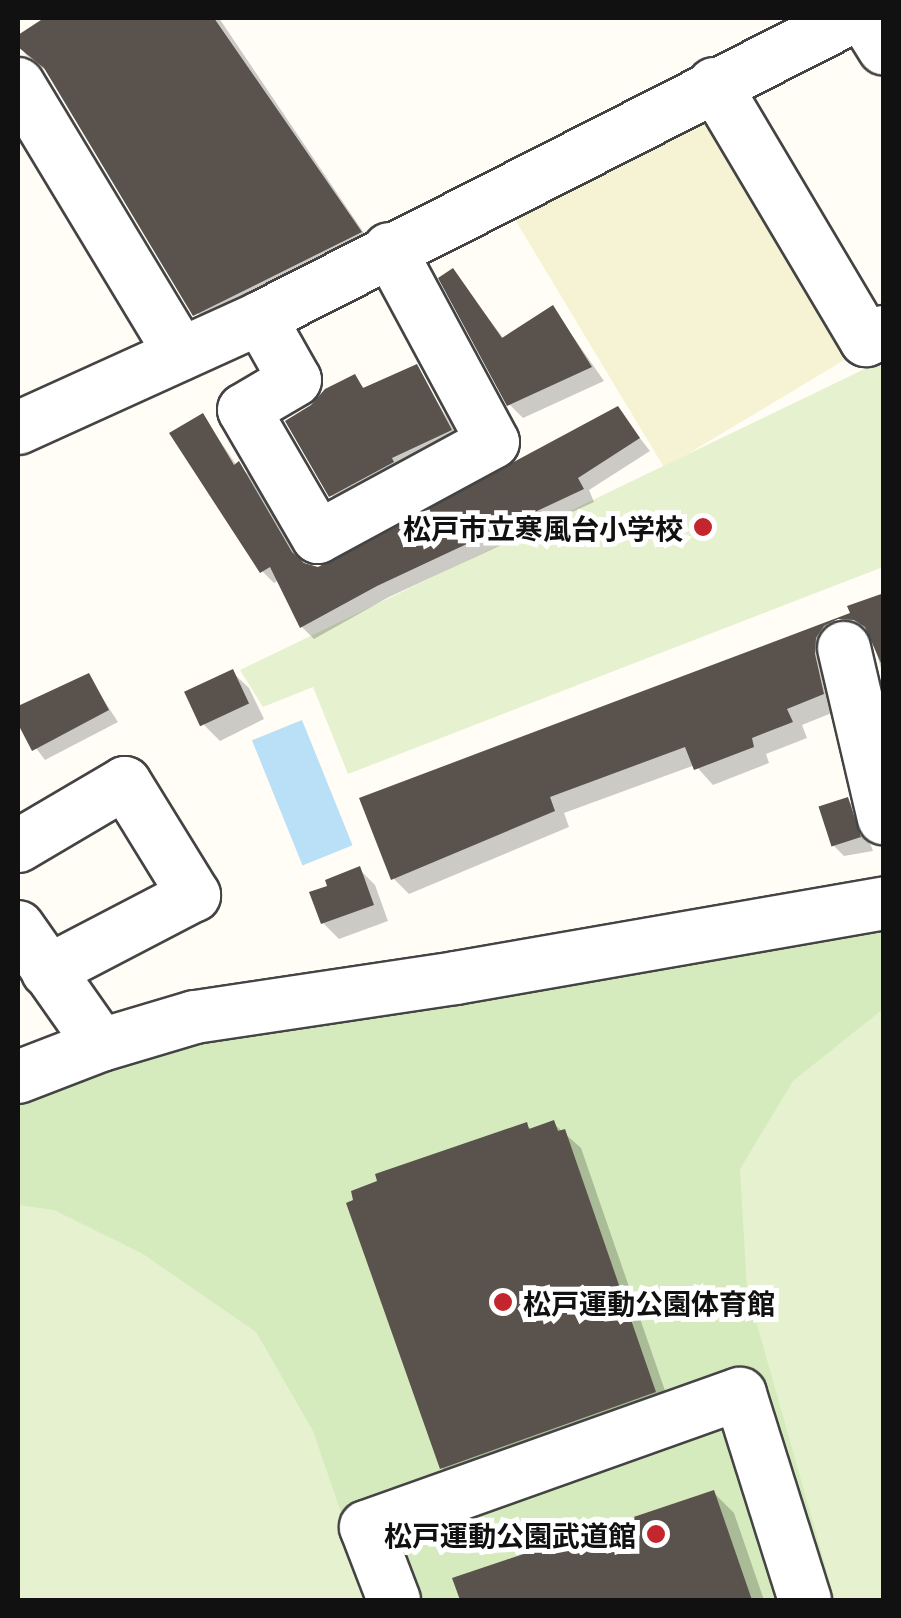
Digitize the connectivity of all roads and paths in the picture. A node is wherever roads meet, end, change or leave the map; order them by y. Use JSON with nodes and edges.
{"nodes":[{"id":1,"x":850,"y":18,"type":"edge"},
{"id":2,"x":865,"y":18,"type":"edge"},
{"id":3,"x":884,"y":49,"type":"edge"},
{"id":4,"x":18,"y":84,"type":"edge"},
{"id":5,"x":714,"y":84,"type":"junction"},
{"id":6,"x":390,"y":249,"type":"junction"},
{"id":7,"x":260,"y":318,"type":"junction"},
{"id":8,"x":884,"y":332,"type":"edge"},
{"id":9,"x":181,"y":354,"type":"junction"},
{"id":10,"x":18,"y":428,"type":"edge"},
{"id":11,"x":844,"y":648,"type":"dead end"},
{"id":12,"x":884,"y":818,"type":"edge"},
{"id":13,"x":18,"y":846,"type":"edge"},
{"id":14,"x":884,"y":903,"type":"edge"},
{"id":15,"x":18,"y":926,"type":"edge"},
{"id":16,"x":48,"y":971,"type":"junction"},
{"id":17,"x":101,"y":1045,"type":"junction"},
{"id":18,"x":18,"y":1077,"type":"edge"},
{"id":19,"x":394,"y":1600,"type":"edge"},
{"id":20,"x":805,"y":1600,"type":"edge"}],
"edges":[{"from":1,"to":5,"type":"street"},
{"from":2,"to":3,"type":"street"},
{"from":4,"to":9,"type":"street"},
{"from":5,"to":6,"type":"street"},
{"from":5,"to":8,"type":"street"},
{"from":6,"to":7,"type":"street"},
{"from":6,"to":7,"type":"street"},
{"from":7,"to":9,"type":"street"},
{"from":9,"to":10,"type":"street"},
{"from":11,"to":12,"type":"street"},
{"from":13,"to":16,"type":"street"},
{"from":14,"to":17,"type":"street"},
{"from":15,"to":16,"type":"street"},
{"from":16,"to":17,"type":"street"},
{"from":17,"to":18,"type":"street"},
{"from":19,"to":20,"type":"street"}]}
